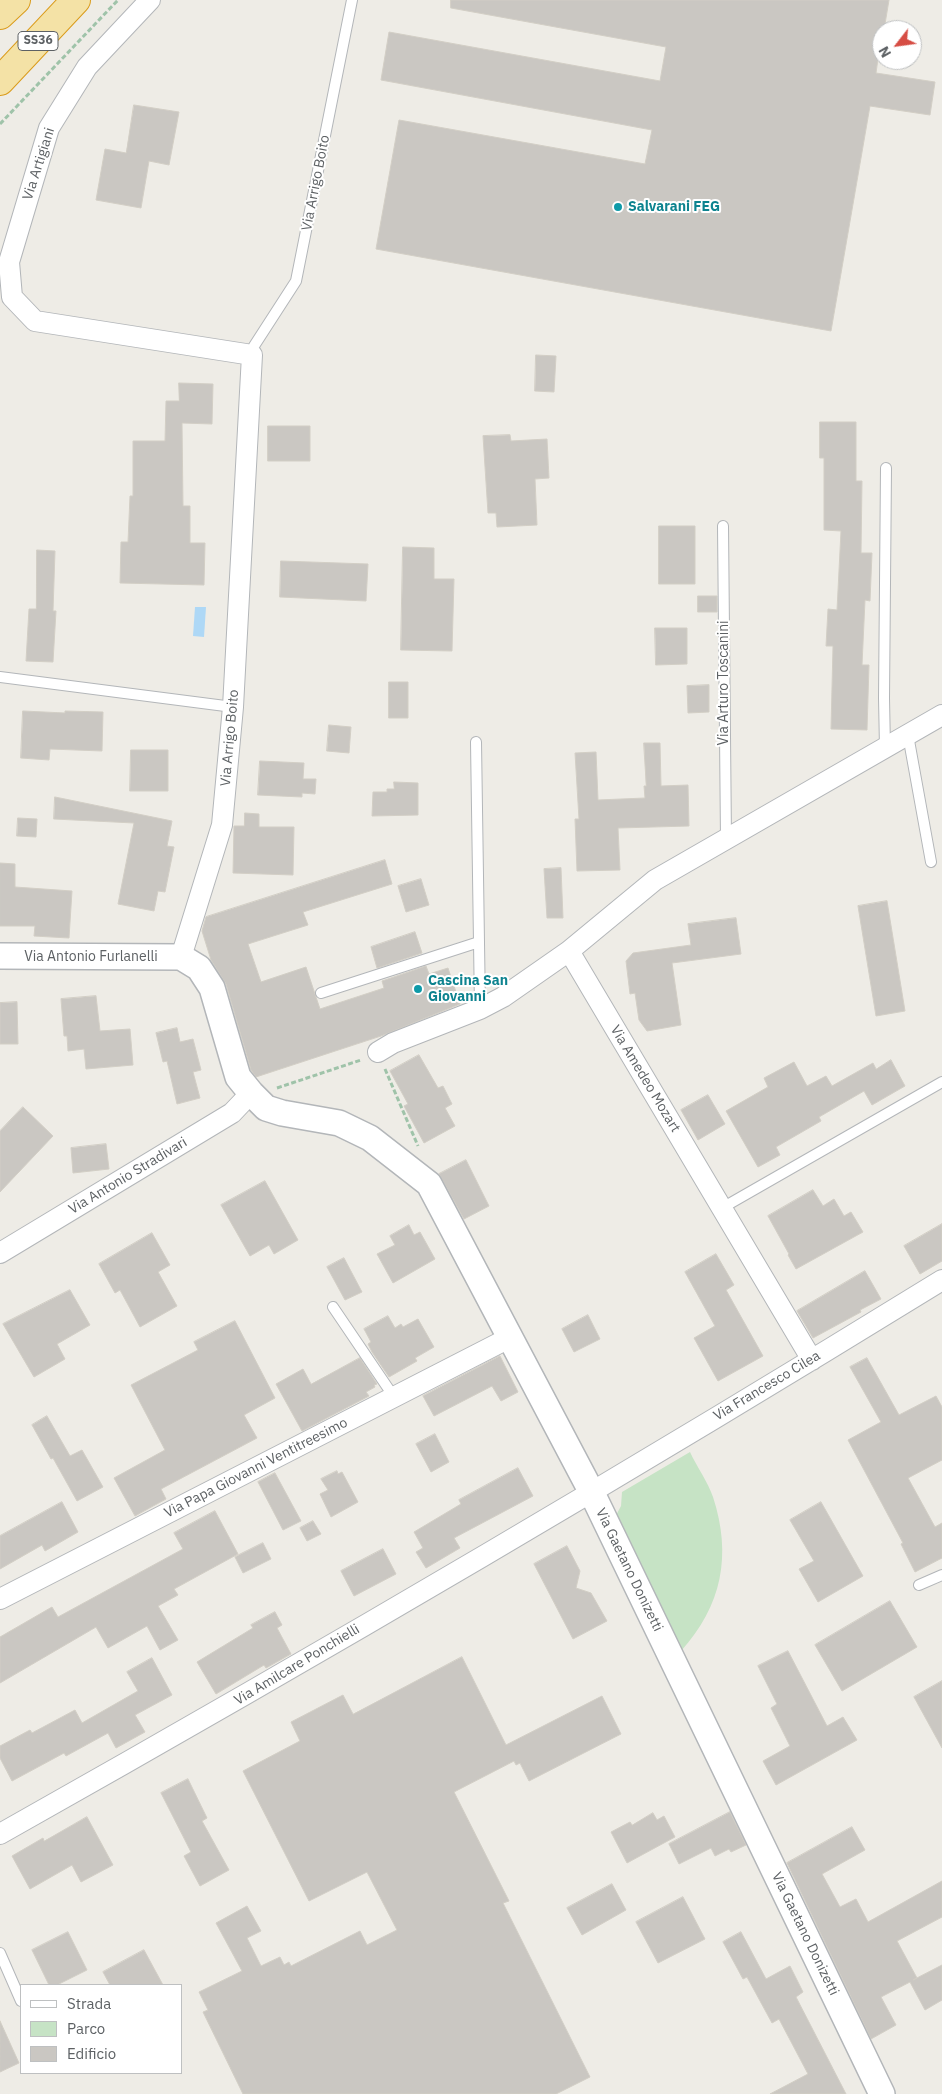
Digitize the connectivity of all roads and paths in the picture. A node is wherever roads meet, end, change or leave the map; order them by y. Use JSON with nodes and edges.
{"nodes":[{"id":1,"x":16,"y":0,"type":"edge"},
{"id":2,"x":76,"y":0,"type":"edge"},
{"id":3,"x":118,"y":0,"type":"edge"},
{"id":4,"x":150,"y":0,"type":"edge"},
{"id":5,"x":352,"y":0,"type":"edge"},
{"id":6,"x":0,"y":16,"type":"edge"},
{"id":7,"x":0,"y":81,"type":"edge"},
{"id":8,"x":0,"y":124,"type":"edge"},
{"id":9,"x":252,"y":355,"type":"junction"},
{"id":10,"x":886,"y":468,"type":"dead end"},
{"id":11,"x":723,"y":526,"type":"dead end"},
{"id":12,"x":0,"y":677,"type":"edge"},
{"id":13,"x":233,"y":706,"type":"junction"},
{"id":14,"x":942,"y":715,"type":"edge"},
{"id":15,"x":908,"y":735,"type":"junction"},
{"id":16,"x":476,"y":742,"type":"dead end"},
{"id":17,"x":885,"y":748,"type":"junction"},
{"id":18,"x":726,"y":840,"type":"junction"},
{"id":19,"x":931,"y":862,"type":"dead end"},
{"id":20,"x":478,"y":942,"type":"junction"},
{"id":21,"x":569,"y":951,"type":"junction"},
{"id":22,"x":0,"y":956,"type":"edge"},
{"id":23,"x":182,"y":957,"type":"junction"},
{"id":24,"x":321,"y":993,"type":"dead end"},
{"id":25,"x":480,"y":1009,"type":"junction"},
{"id":26,"x":378,"y":1052,"type":"junction"},
{"id":27,"x":942,"y":1082,"type":"edge"},
{"id":28,"x":262,"y":1091,"type":"junction"},
{"id":29,"x":418,"y":1148,"type":"dead end"},
{"id":30,"x":722,"y":1208,"type":"junction"},
{"id":31,"x":0,"y":1253,"type":"edge"},
{"id":32,"x":942,"y":1280,"type":"edge"},
{"id":33,"x":333,"y":1307,"type":"dead end"},
{"id":34,"x":511,"y":1337,"type":"junction"},
{"id":35,"x":812,"y":1360,"type":"junction"},
{"id":36,"x":394,"y":1397,"type":"junction"},
{"id":37,"x":591,"y":1491,"type":"junction"},
{"id":38,"x":942,"y":1575,"type":"edge"},
{"id":39,"x":919,"y":1585,"type":"dead end"},
{"id":40,"x":0,"y":1600,"type":"edge"},
{"id":41,"x":0,"y":1834,"type":"edge"},
{"id":42,"x":0,"y":1953,"type":"edge"},
{"id":43,"x":20,"y":2000,"type":"edge"},
{"id":44,"x":882,"y":2094,"type":"edge"}],
"edges":[{"from":1,"to":6,"type":"highway"},
{"from":2,"to":7,"type":"highway","number":"SS36"},
{"from":3,"to":8,"type":"path"},
{"from":4,"to":9,"type":"street","name":"Via Artigiani"},
{"from":5,"to":9,"type":"lane","name":"Via Arrigo Boito"},
{"from":9,"to":13,"type":"street","name":"Via Arrigo Boito"},
{"from":10,"to":17,"type":"lane"},
{"from":11,"to":18,"type":"lane","name":"Via Arturo Toscanini"},
{"from":12,"to":13,"type":"lane"},
{"from":13,"to":23,"type":"street","name":"Via Arrigo Boito"},
{"from":14,"to":15,"type":"street"},
{"from":15,"to":17,"type":"street"},
{"from":15,"to":19,"type":"lane"},
{"from":16,"to":20,"type":"lane"},
{"from":17,"to":18,"type":"street"},
{"from":18,"to":21,"type":"street"},
{"from":20,"to":24,"type":"lane"},
{"from":20,"to":25,"type":"lane"},
{"from":21,"to":25,"type":"street"},
{"from":21,"to":30,"type":"street","name":"Via Amedeo Mozart"},
{"from":22,"to":23,"type":"street","name":"Via Antonio Furlanelli"},
{"from":23,"to":28,"type":"street"},
{"from":25,"to":26,"type":"street"},
{"from":26,"to":28,"type":"path"},
{"from":26,"to":29,"type":"path"},
{"from":27,"to":30,"type":"lane"},
{"from":28,"to":31,"type":"street","name":"Via Antonio Stradivari"},
{"from":28,"to":34,"type":"street","name":"Via Gaetano Donizetti"},
{"from":30,"to":35,"type":"street","name":"Via Amedeo Mozart"},
{"from":32,"to":35,"type":"street","name":"Via Francesco Cilea"},
{"from":33,"to":36,"type":"lane"},
{"from":34,"to":36,"type":"street","name":"Via Papa Giovanni Ventitreesimo"},
{"from":34,"to":37,"type":"street","name":"Via Gaetano Donizetti"},
{"from":35,"to":37,"type":"street","name":"Via Francesco Cilea"},
{"from":36,"to":40,"type":"street","name":"Via Papa Giovanni Ventitreesimo"},
{"from":37,"to":41,"type":"street","name":"Via Amilcare Ponchielli"},
{"from":37,"to":44,"type":"street","name":"Via Gaetano Donizetti"},
{"from":38,"to":39,"type":"lane"},
{"from":42,"to":43,"type":"lane"}]}
